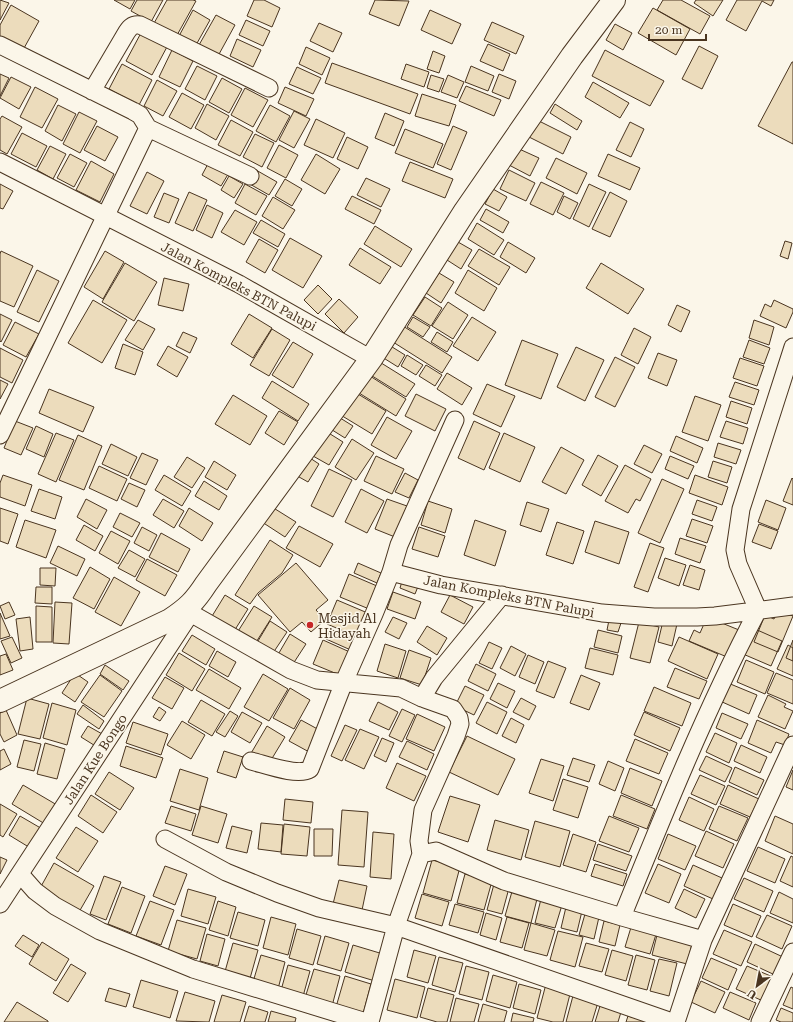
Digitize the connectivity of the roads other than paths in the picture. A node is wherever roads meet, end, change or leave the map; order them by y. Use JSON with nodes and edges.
{"nodes":[{"id":1,"x":614,"y":0,"type":"edge"},
{"id":2,"x":0,"y":45,"type":"edge"},
{"id":3,"x":269,"y":88,"type":"dead end"},
{"id":4,"x":92,"y":91,"type":"junction"},
{"id":5,"x":148,"y":128,"type":"junction"},
{"id":6,"x":0,"y":162,"type":"edge"},
{"id":7,"x":250,"y":176,"type":"dead end"},
{"id":8,"x":106,"y":216,"type":"junction"},
{"id":9,"x":793,"y":347,"type":"edge"},
{"id":10,"x":371,"y":359,"type":"junction"},
{"id":11,"x":454,"y":420,"type":"dead end"},
{"id":12,"x":0,"y":435,"type":"edge"},
{"id":13,"x":391,"y":572,"type":"junction"},
{"id":14,"x":502,"y":595,"type":"junction"},
{"id":15,"x":793,"y":606,"type":"edge"},
{"id":16,"x":758,"y":610,"type":"junction"},
{"id":17,"x":188,"y":612,"type":"junction"},
{"id":18,"x":344,"y":682,"type":"junction"},
{"id":19,"x":422,"y":698,"type":"junction"},
{"id":20,"x":0,"y":701,"type":"edge"},
{"id":21,"x":793,"y":745,"type":"edge"},
{"id":22,"x":251,"y":761,"type":"dead end"},
{"id":23,"x":165,"y":839,"type":"dead end"},
{"id":24,"x":421,"y":854,"type":"junction"},
{"id":25,"x":20,"y":874,"type":"junction"},
{"id":26,"x":0,"y":904,"type":"edge"},
{"id":27,"x":622,"y":917,"type":"junction"},
{"id":28,"x":396,"y":926,"type":"junction"},
{"id":29,"x":703,"y":940,"type":"junction"},
{"id":30,"x":793,"y":952,"type":"edge"},
{"id":31,"x":366,"y":1022,"type":"edge"},
{"id":32,"x":370,"y":1022,"type":"edge"},
{"id":33,"x":672,"y":1022,"type":"edge"},
{"id":34,"x":676,"y":1022,"type":"edge"},
{"id":35,"x":760,"y":1022,"type":"edge"}],
"edges":[{"from":1,"to":10,"type":"main road"},
{"from":2,"to":4,"type":"street"},
{"from":3,"to":4,"type":"street"},
{"from":4,"to":5,"type":"street"},
{"from":5,"to":7,"type":"street"},
{"from":5,"to":8,"type":"street"},
{"from":6,"to":8,"type":"street","name":"Jalan Kompleks BTN Palupi"},
{"from":8,"to":10,"type":"street","name":"Jalan Kompleks BTN Palupi"},
{"from":8,"to":12,"type":"street"},
{"from":9,"to":16,"type":"street"},
{"from":10,"to":17,"type":"main road"},
{"from":11,"to":13,"type":"street"},
{"from":13,"to":14,"type":"street","name":"Jalan Kompleks BTN Palupi"},
{"from":13,"to":18,"type":"street"},
{"from":14,"to":16,"type":"street","name":"Jalan Kompleks BTN Palupi"},
{"from":14,"to":19,"type":"street"},
{"from":15,"to":16,"type":"street","name":"Jalan Kompleks BTN Palupi"},
{"from":16,"to":27,"type":"street"},
{"from":17,"to":18,"type":"street"},
{"from":17,"to":20,"type":"main road"},
{"from":17,"to":25,"type":"street","name":"Jalan Kue Bongo"},
{"from":18,"to":19,"type":"street"},
{"from":18,"to":22,"type":"street"},
{"from":19,"to":24,"type":"street"},
{"from":21,"to":29,"type":"street"},
{"from":23,"to":28,"type":"street"},
{"from":24,"to":27,"type":"street"},
{"from":24,"to":28,"type":"street"},
{"from":25,"to":26,"type":"street","name":"Jalan Kue Bongo"},
{"from":25,"to":31,"type":"street"},
{"from":27,"to":29,"type":"street"},
{"from":28,"to":32,"type":"street"},
{"from":28,"to":33,"type":"street"},
{"from":29,"to":34,"type":"street"},
{"from":30,"to":35,"type":"street"}]}
